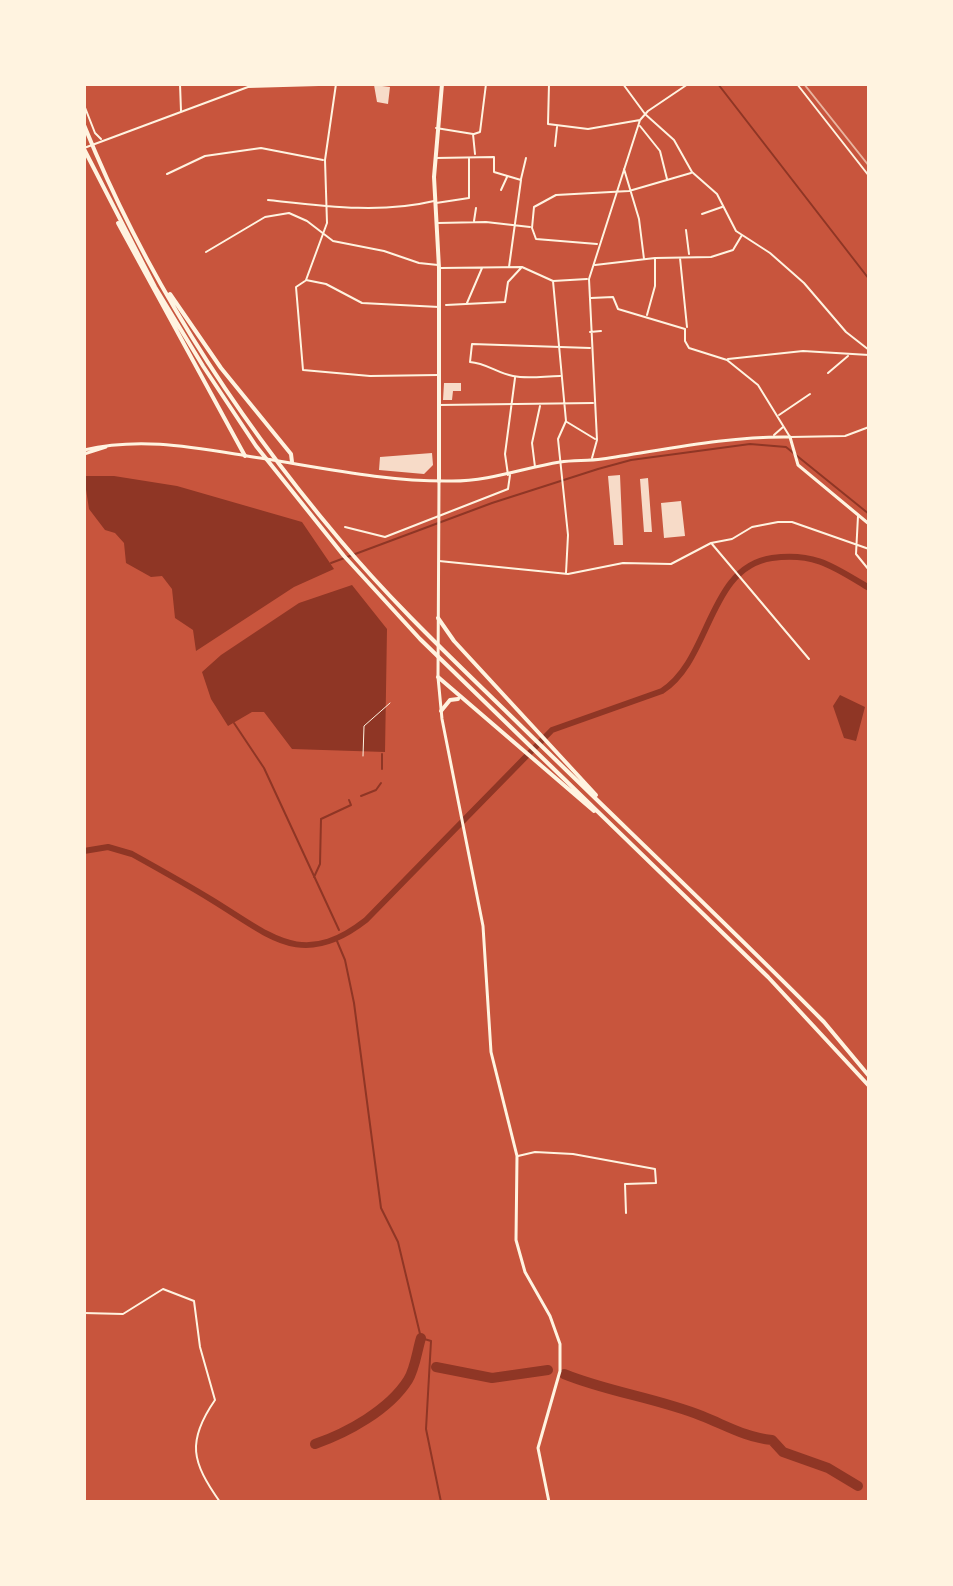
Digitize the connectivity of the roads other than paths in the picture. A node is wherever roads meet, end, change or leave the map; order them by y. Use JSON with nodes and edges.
{"nodes":[{"id":1,"x":180,"y":84,"type":"edge"},
{"id":2,"x":264,"y":84,"type":"edge"},
{"id":3,"x":354,"y":84,"type":"edge"},
{"id":4,"x":442,"y":84,"type":"edge"},
{"id":5,"x":486,"y":84,"type":"edge"},
{"id":6,"x":549,"y":84,"type":"edge"},
{"id":7,"x":623,"y":84,"type":"edge"},
{"id":8,"x":688,"y":84,"type":"edge"},
{"id":9,"x":797,"y":84,"type":"edge"},
{"id":10,"x":337,"y":85,"type":"edge"},
{"id":11,"x":84,"y":105,"type":"edge"},
{"id":12,"x":181,"y":112,"type":"junction"},
{"id":13,"x":645,"y":114,"type":"junction"},
{"id":14,"x":640,"y":120,"type":"junction"},
{"id":15,"x":84,"y":125,"type":"edge"},
{"id":16,"x":639,"y":125,"type":"junction"},
{"id":17,"x":558,"y":126,"type":"junction"},
{"id":18,"x":436,"y":128,"type":"junction"},
{"id":19,"x":473,"y":134,"type":"junction"},
{"id":20,"x":102,"y":141,"type":"junction"},
{"id":21,"x":92,"y":145,"type":"junction"},
{"id":22,"x":555,"y":146,"type":"dead end"},
{"id":23,"x":84,"y":148,"type":"edge"},
{"id":24,"x":475,"y":155,"type":"junction"},
{"id":25,"x":469,"y":157,"type":"junction"},
{"id":26,"x":434,"y":158,"type":"junction"},
{"id":27,"x":526,"y":158,"type":"dead end"},
{"id":28,"x":325,"y":160,"type":"junction"},
{"id":29,"x":869,"y":166,"type":"edge"},
{"id":30,"x":624,"y":168,"type":"junction"},
{"id":31,"x":692,"y":172,"type":"junction"},
{"id":32,"x":866,"y":172,"type":"junction"},
{"id":33,"x":167,"y":174,"type":"dead end"},
{"id":34,"x":507,"y":176,"type":"junction"},
{"id":35,"x":869,"y":176,"type":"edge"},
{"id":36,"x":667,"y":179,"type":"junction"},
{"id":37,"x":521,"y":180,"type":"junction"},
{"id":38,"x":501,"y":190,"type":"dead end"},
{"id":39,"x":617,"y":190,"type":"junction"},
{"id":40,"x":628,"y":191,"type":"junction"},
{"id":41,"x":268,"y":200,"type":"dead end"},
{"id":42,"x":436,"y":202,"type":"junction"},
{"id":43,"x":723,"y":206,"type":"junction"},
{"id":44,"x":327,"y":207,"type":"junction"},
{"id":45,"x":476,"y":208,"type":"dead end"},
{"id":46,"x":113,"y":210,"type":"junction"},
{"id":47,"x":702,"y":214,"type":"dead end"},
{"id":48,"x":474,"y":222,"type":"junction"},
{"id":49,"x":437,"y":223,"type":"junction"},
{"id":50,"x":515,"y":227,"type":"junction"},
{"id":51,"x":532,"y":228,"type":"junction"},
{"id":52,"x":686,"y":230,"type":"dead end"},
{"id":53,"x":323,"y":233,"type":"junction"},
{"id":54,"x":742,"y":234,"type":"junction"},
{"id":55,"x":599,"y":244,"type":"junction"},
{"id":56,"x":206,"y":252,"type":"dead end"},
{"id":57,"x":689,"y":256,"type":"junction"},
{"id":58,"x":680,"y":257,"type":"junction"},
{"id":59,"x":655,"y":258,"type":"junction"},
{"id":60,"x":644,"y":259,"type":"junction"},
{"id":61,"x":593,"y":265,"type":"junction"},
{"id":62,"x":439,"y":266,"type":"junction"},
{"id":63,"x":482,"y":267,"type":"junction"},
{"id":64,"x":509,"y":267,"type":"junction"},
{"id":65,"x":522,"y":267,"type":"junction"},
{"id":66,"x":589,"y":279,"type":"junction"},
{"id":67,"x":306,"y":280,"type":"junction"},
{"id":68,"x":553,"y":281,"type":"junction"},
{"id":69,"x":161,"y":283,"type":"junction"},
{"id":70,"x":590,"y":298,"type":"junction"},
{"id":71,"x":467,"y":304,"type":"junction"},
{"id":72,"x":446,"y":305,"type":"dead end"},
{"id":73,"x":440,"y":307,"type":"junction"},
{"id":74,"x":647,"y":316,"type":"junction"},
{"id":75,"x":685,"y":329,"type":"junction"},
{"id":76,"x":601,"y":331,"type":"dead end"},
{"id":77,"x":589,"y":332,"type":"junction"},
{"id":78,"x":559,"y":347,"type":"junction"},
{"id":79,"x":590,"y":348,"type":"junction"},
{"id":80,"x":869,"y":350,"type":"edge"},
{"id":81,"x":849,"y":355,"type":"junction"},
{"id":82,"x":869,"y":355,"type":"edge"},
{"id":83,"x":727,"y":360,"type":"junction"},
{"id":84,"x":828,"y":373,"type":"dead end"},
{"id":85,"x":439,"y":375,"type":"junction"},
{"id":86,"x":562,"y":376,"type":"junction"},
{"id":87,"x":515,"y":377,"type":"junction"},
{"id":88,"x":810,"y":394,"type":"dead end"},
{"id":89,"x":594,"y":403,"type":"junction"},
{"id":90,"x":565,"y":404,"type":"junction"},
{"id":91,"x":439,"y":405,"type":"junction"},
{"id":92,"x":510,"y":405,"type":"junction"},
{"id":93,"x":540,"y":405,"type":"junction"},
{"id":94,"x":779,"y":415,"type":"junction"},
{"id":95,"x":566,"y":421,"type":"junction"},
{"id":96,"x":784,"y":425,"type":"junction"},
{"id":97,"x":869,"y":427,"type":"edge"},
{"id":98,"x":773,"y":436,"type":"junction"},
{"id":99,"x":790,"y":437,"type":"junction"},
{"id":100,"x":597,"y":440,"type":"junction"},
{"id":101,"x":84,"y":452,"type":"edge"},
{"id":102,"x":245,"y":456,"type":"junction"},
{"id":103,"x":592,"y":459,"type":"junction"},
{"id":104,"x":292,"y":462,"type":"junction"},
{"id":105,"x":561,"y":462,"type":"junction"},
{"id":106,"x":535,"y":468,"type":"junction"},
{"id":107,"x":509,"y":475,"type":"junction"},
{"id":108,"x":439,"y":481,"type":"junction"},
{"id":109,"x":440,"y":513,"type":"junction"},
{"id":110,"x":858,"y":515,"type":"junction"},
{"id":111,"x":869,"y":524,"type":"edge"},
{"id":112,"x":345,"y":527,"type":"dead end"},
{"id":113,"x":855,"y":542,"type":"junction"},
{"id":114,"x":711,"y":543,"type":"junction"},
{"id":115,"x":869,"y":549,"type":"edge"},
{"id":116,"x":439,"y":561,"type":"junction"},
{"id":117,"x":869,"y":570,"type":"edge"},
{"id":118,"x":566,"y":573,"type":"junction"},
{"id":119,"x":438,"y":618,"type":"junction"},
{"id":120,"x":454,"y":641,"type":"junction"},
{"id":121,"x":438,"y":642,"type":"junction"},
{"id":122,"x":809,"y":659,"type":"dead end"},
{"id":123,"x":438,"y":677,"type":"junction"},
{"id":124,"x":461,"y":699,"type":"junction"},
{"id":125,"x":441,"y":711,"type":"junction"},
{"id":126,"x":607,"y":809,"type":"junction"},
{"id":127,"x":606,"y":819,"type":"junction"},
{"id":128,"x":869,"y":1076,"type":"edge"},
{"id":129,"x":869,"y":1086,"type":"edge"},
{"id":130,"x":517,"y":1156,"type":"junction"},
{"id":131,"x":626,"y":1213,"type":"dead end"},
{"id":132,"x":84,"y":1313,"type":"edge"},
{"id":133,"x":220,"y":1502,"type":"edge"},
{"id":134,"x":549,"y":1502,"type":"edge"}],
"edges":[{"from":1,"to":12,"type":"street"},
{"from":2,"to":10,"type":"street"},
{"from":2,"to":12,"type":"street"},
{"from":3,"to":10,"type":"street"},
{"from":4,"to":18,"type":"main road"},
{"from":5,"to":19,"type":"street"},
{"from":6,"to":17,"type":"street"},
{"from":7,"to":13,"type":"street"},
{"from":8,"to":13,"type":"street"},
{"from":9,"to":32,"type":"street"},
{"from":10,"to":28,"type":"street"},
{"from":11,"to":20,"type":"street"},
{"from":12,"to":20,"type":"street"},
{"from":13,"to":14,"type":"street"},
{"from":13,"to":31,"type":"street"},
{"from":14,"to":16,"type":"street"},
{"from":14,"to":17,"type":"street"},
{"from":15,"to":21,"type":"main road"},
{"from":16,"to":30,"type":"street"},
{"from":16,"to":36,"type":"street"},
{"from":17,"to":22,"type":"street"},
{"from":18,"to":19,"type":"street"},
{"from":18,"to":26,"type":"main road"},
{"from":19,"to":24,"type":"street"},
{"from":20,"to":21,"type":"street"},
{"from":21,"to":23,"type":"street"},
{"from":21,"to":69,"type":"main road"},
{"from":23,"to":46,"type":"main road"},
{"from":24,"to":25,"type":"street"},
{"from":24,"to":34,"type":"street"},
{"from":25,"to":26,"type":"street"},
{"from":25,"to":42,"type":"street"},
{"from":26,"to":42,"type":"main road"},
{"from":27,"to":37,"type":"street"},
{"from":28,"to":33,"type":"street"},
{"from":28,"to":44,"type":"street"},
{"from":29,"to":32,"type":"street"},
{"from":30,"to":39,"type":"street"},
{"from":30,"to":40,"type":"street"},
{"from":31,"to":36,"type":"street"},
{"from":31,"to":43,"type":"street"},
{"from":32,"to":35,"type":"street"},
{"from":34,"to":37,"type":"street"},
{"from":34,"to":38,"type":"street"},
{"from":36,"to":40,"type":"street"},
{"from":37,"to":50,"type":"street"},
{"from":39,"to":40,"type":"street"},
{"from":39,"to":51,"type":"street"},
{"from":39,"to":55,"type":"street"},
{"from":40,"to":60,"type":"street"},
{"from":41,"to":44,"type":"street"},
{"from":42,"to":44,"type":"street"},
{"from":42,"to":49,"type":"main road"},
{"from":43,"to":47,"type":"street"},
{"from":43,"to":54,"type":"street"},
{"from":44,"to":53,"type":"street"},
{"from":45,"to":48,"type":"street"},
{"from":46,"to":102,"type":"main road"},
{"from":46,"to":127,"type":"main road"},
{"from":48,"to":49,"type":"street"},
{"from":48,"to":50,"type":"street"},
{"from":49,"to":62,"type":"main road"},
{"from":50,"to":51,"type":"street"},
{"from":50,"to":64,"type":"street"},
{"from":51,"to":55,"type":"street"},
{"from":52,"to":57,"type":"street"},
{"from":53,"to":56,"type":"street"},
{"from":53,"to":62,"type":"street"},
{"from":53,"to":67,"type":"street"},
{"from":54,"to":57,"type":"street"},
{"from":54,"to":80,"type":"street"},
{"from":55,"to":61,"type":"street"},
{"from":57,"to":58,"type":"street"},
{"from":58,"to":59,"type":"street"},
{"from":58,"to":75,"type":"street"},
{"from":59,"to":60,"type":"street"},
{"from":59,"to":74,"type":"street"},
{"from":60,"to":61,"type":"street"},
{"from":61,"to":66,"type":"street"},
{"from":62,"to":63,"type":"street"},
{"from":62,"to":73,"type":"main road"},
{"from":63,"to":64,"type":"street"},
{"from":63,"to":71,"type":"street"},
{"from":64,"to":65,"type":"street"},
{"from":65,"to":68,"type":"street"},
{"from":65,"to":71,"type":"street"},
{"from":66,"to":68,"type":"street"},
{"from":66,"to":70,"type":"street"},
{"from":67,"to":73,"type":"street"},
{"from":67,"to":85,"type":"street"},
{"from":68,"to":78,"type":"street"},
{"from":69,"to":104,"type":"main road"},
{"from":69,"to":126,"type":"main road"},
{"from":70,"to":74,"type":"street"},
{"from":70,"to":77,"type":"street"},
{"from":71,"to":72,"type":"street"},
{"from":73,"to":85,"type":"main road"},
{"from":74,"to":75,"type":"street"},
{"from":75,"to":83,"type":"street"},
{"from":76,"to":77,"type":"street"},
{"from":77,"to":79,"type":"street"},
{"from":78,"to":79,"type":"street"},
{"from":78,"to":86,"type":"street"},
{"from":78,"to":87,"type":"street"},
{"from":79,"to":89,"type":"street"},
{"from":81,"to":82,"type":"street"},
{"from":81,"to":83,"type":"street"},
{"from":81,"to":84,"type":"street"},
{"from":83,"to":94,"type":"street"},
{"from":85,"to":91,"type":"main road"},
{"from":86,"to":87,"type":"street"},
{"from":86,"to":90,"type":"street"},
{"from":87,"to":92,"type":"street"},
{"from":88,"to":94,"type":"street"},
{"from":89,"to":90,"type":"street"},
{"from":89,"to":100,"type":"street"},
{"from":90,"to":93,"type":"street"},
{"from":90,"to":95,"type":"street"},
{"from":91,"to":92,"type":"street"},
{"from":91,"to":108,"type":"main road"},
{"from":92,"to":93,"type":"street"},
{"from":92,"to":107,"type":"street"},
{"from":93,"to":106,"type":"street"},
{"from":94,"to":96,"type":"street"},
{"from":95,"to":100,"type":"street"},
{"from":95,"to":105,"type":"street"},
{"from":96,"to":98,"type":"street"},
{"from":96,"to":99,"type":"street"},
{"from":97,"to":99,"type":"street"},
{"from":98,"to":99,"type":"street"},
{"from":98,"to":103,"type":"street"},
{"from":99,"to":110,"type":"street"},
{"from":100,"to":103,"type":"street"},
{"from":101,"to":102,"type":"street"},
{"from":102,"to":104,"type":"street"},
{"from":103,"to":105,"type":"street"},
{"from":104,"to":108,"type":"street"},
{"from":105,"to":106,"type":"street"},
{"from":105,"to":118,"type":"street"},
{"from":106,"to":107,"type":"street"},
{"from":107,"to":108,"type":"street"},
{"from":107,"to":109,"type":"street"},
{"from":108,"to":109,"type":"street"},
{"from":109,"to":112,"type":"street"},
{"from":109,"to":116,"type":"street"},
{"from":110,"to":111,"type":"street"},
{"from":110,"to":113,"type":"street"},
{"from":113,"to":114,"type":"street"},
{"from":113,"to":115,"type":"street"},
{"from":113,"to":117,"type":"street"},
{"from":114,"to":118,"type":"street"},
{"from":114,"to":122,"type":"street"},
{"from":116,"to":118,"type":"street"},
{"from":116,"to":119,"type":"street"},
{"from":119,"to":120,"type":"main road"},
{"from":119,"to":121,"type":"street"},
{"from":120,"to":121,"type":"main road"},
{"from":120,"to":126,"type":"main road"},
{"from":121,"to":123,"type":"street"},
{"from":123,"to":124,"type":"main road"},
{"from":123,"to":125,"type":"street"},
{"from":124,"to":125,"type":"main road"},
{"from":124,"to":127,"type":"main road"},
{"from":125,"to":130,"type":"street"},
{"from":126,"to":128,"type":"main road"},
{"from":127,"to":129,"type":"main road"},
{"from":130,"to":131,"type":"street"},
{"from":130,"to":134,"type":"street"},
{"from":132,"to":133,"type":"street"}]}
